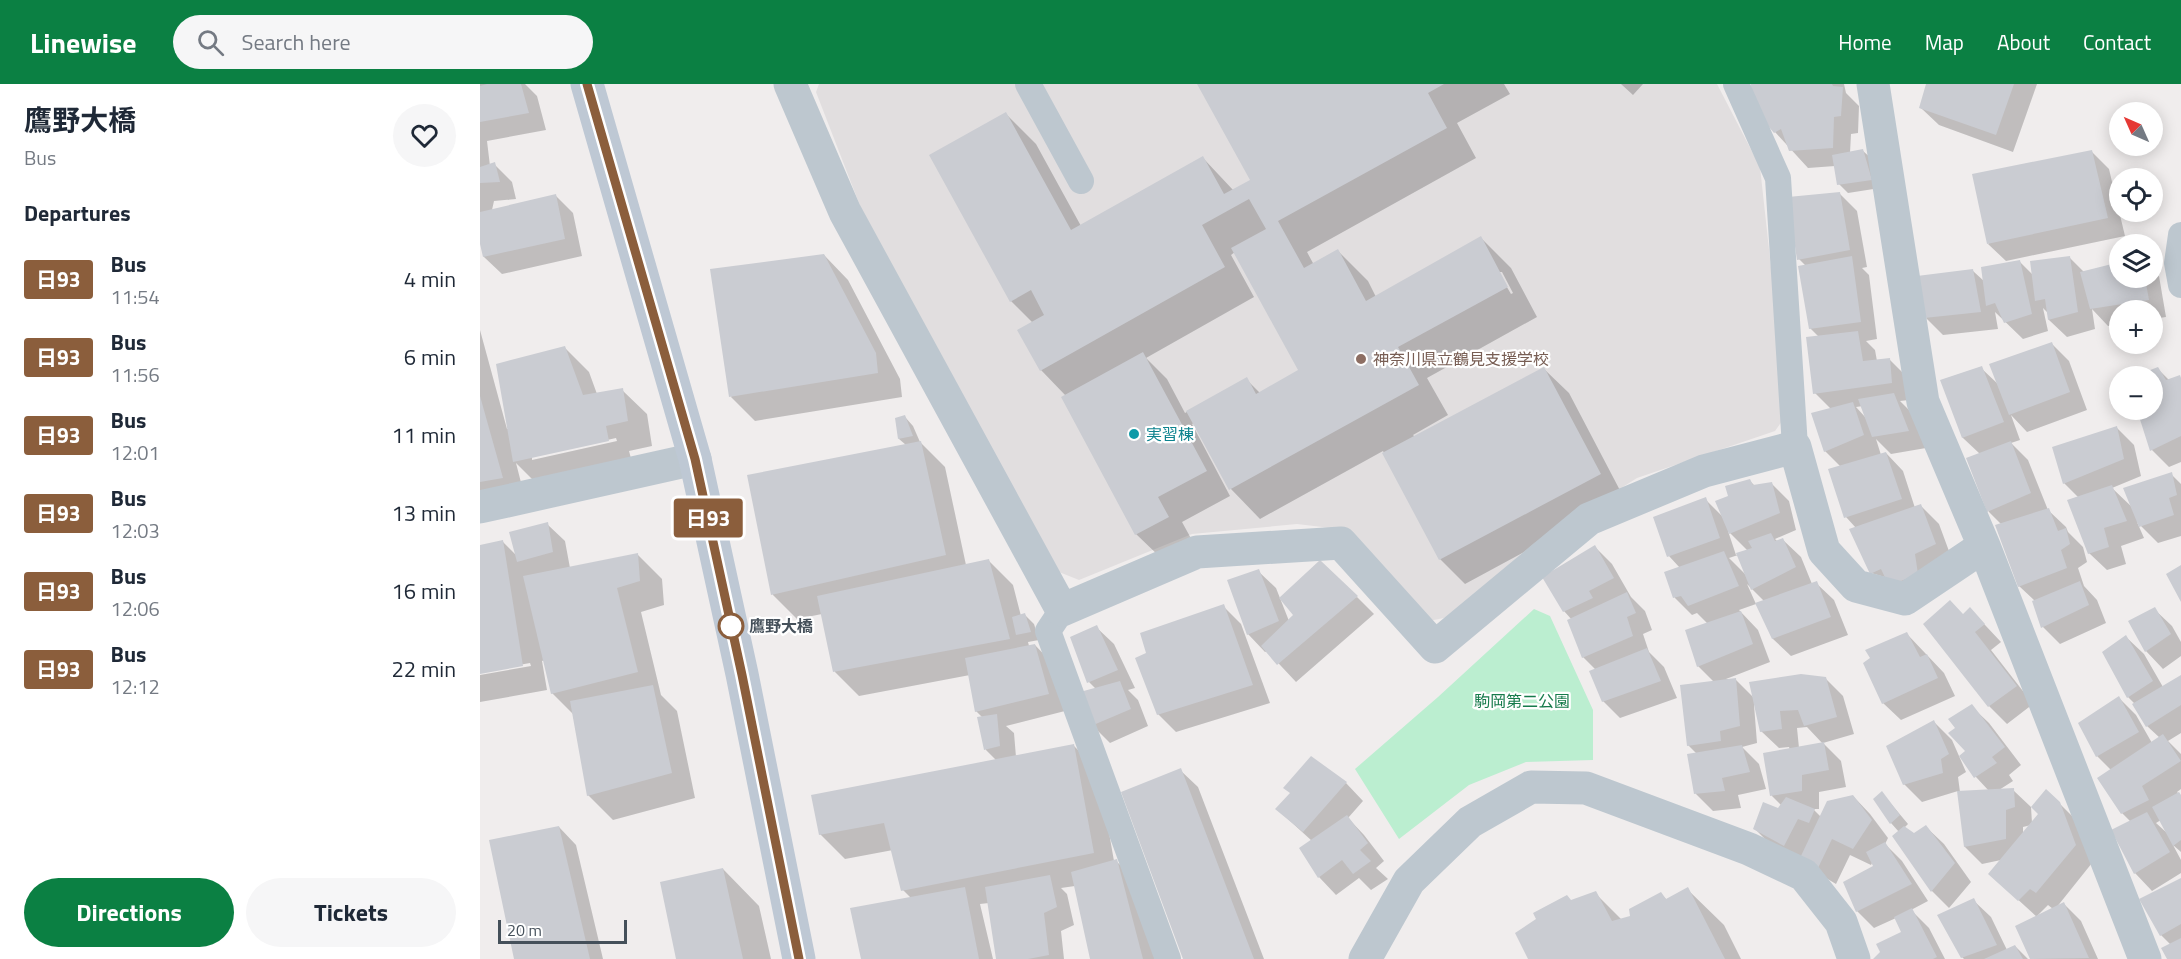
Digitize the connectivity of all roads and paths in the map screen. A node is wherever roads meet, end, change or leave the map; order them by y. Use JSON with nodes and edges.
{"nodes":[{"id":1,"x":587,"y":84,"type":"edge"},
{"id":2,"x":790,"y":84,"type":"edge"},
{"id":3,"x":1028,"y":84,"type":"edge"},
{"id":4,"x":1736,"y":84,"type":"edge"},
{"id":5,"x":1873,"y":84,"type":"edge"},
{"id":6,"x":1081,"y":181,"type":"dead end"},
{"id":7,"x":2181,"y":235,"type":"edge"},
{"id":8,"x":2181,"y":285,"type":"edge"},
{"id":9,"x":1795,"y":447,"type":"junction"},
{"id":10,"x":695,"y":459,"type":"junction"},
{"id":11,"x":480,"y":507,"type":"edge"},
{"id":12,"x":1984,"y":546,"type":"junction"},
{"id":13,"x":1062,"y":610,"type":"junction"},
{"id":14,"x":799,"y":959,"type":"edge"},
{"id":15,"x":1168,"y":959,"type":"edge"},
{"id":16,"x":1365,"y":959,"type":"edge"},
{"id":17,"x":1854,"y":959,"type":"edge"},
{"id":18,"x":2145,"y":959,"type":"edge"}],
"edges":[{"from":1,"to":10,"type":"main road"},
{"from":2,"to":13,"type":"street"},
{"from":3,"to":6,"type":"lane"},
{"from":4,"to":9,"type":"lane"},
{"from":5,"to":12,"type":"street"},
{"from":7,"to":8,"type":"lane"},
{"from":9,"to":12,"type":"street"},
{"from":9,"to":13,"type":"street"},
{"from":10,"to":11,"type":"street"},
{"from":10,"to":14,"type":"main road"},
{"from":12,"to":18,"type":"street"},
{"from":13,"to":15,"type":"lane"},
{"from":16,"to":17,"type":"street"}]}
